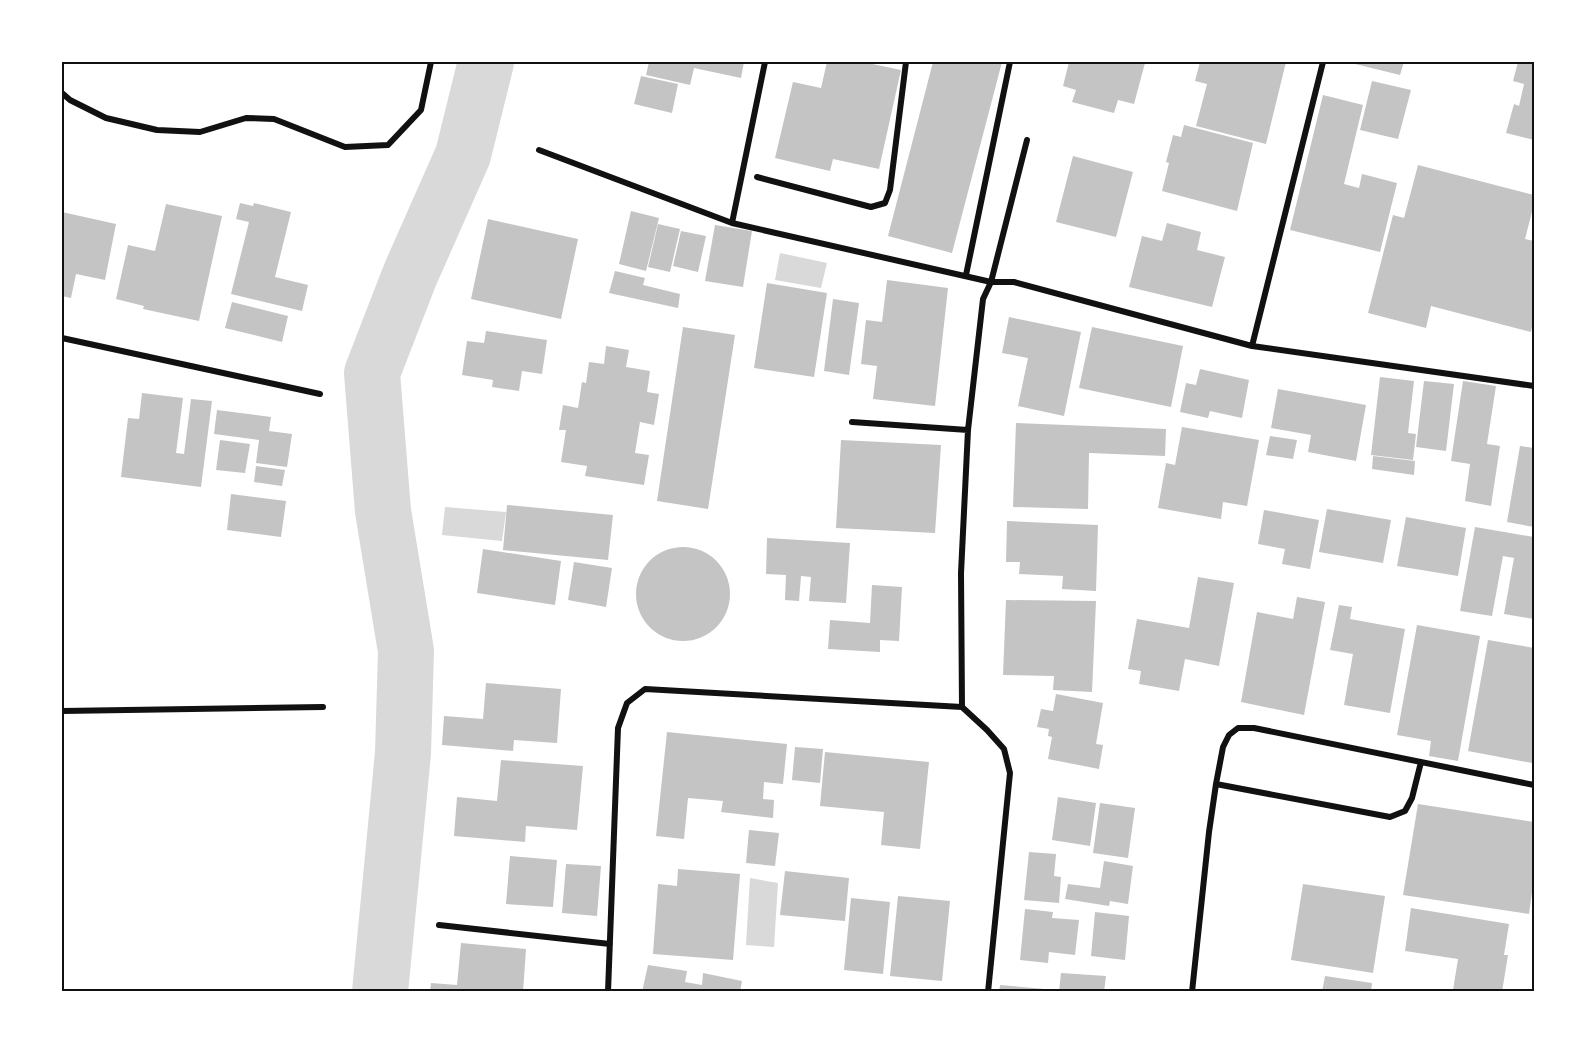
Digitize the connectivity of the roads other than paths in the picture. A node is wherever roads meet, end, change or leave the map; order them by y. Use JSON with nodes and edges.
{"nodes":[{"id":1,"x":431,"y":62,"type":"edge"},
{"id":2,"x":765,"y":62,"type":"edge"},
{"id":3,"x":906,"y":62,"type":"edge"},
{"id":4,"x":1010,"y":62,"type":"edge"},
{"id":5,"x":1323,"y":62,"type":"edge"},
{"id":6,"x":62,"y":93,"type":"edge"},
{"id":7,"x":1027,"y":140,"type":"dead end"},
{"id":8,"x":539,"y":150,"type":"dead end"},
{"id":9,"x":757,"y":177,"type":"dead end"},
{"id":10,"x":732,"y":223,"type":"junction"},
{"id":11,"x":966,"y":275,"type":"junction"},
{"id":12,"x":991,"y":282,"type":"junction"},
{"id":13,"x":62,"y":338,"type":"edge"},
{"id":14,"x":1252,"y":346,"type":"junction"},
{"id":15,"x":1534,"y":386,"type":"edge"},
{"id":16,"x":320,"y":394,"type":"dead end"},
{"id":17,"x":852,"y":422,"type":"dead end"},
{"id":18,"x":968,"y":430,"type":"junction"},
{"id":19,"x":323,"y":707,"type":"dead end"},
{"id":20,"x":962,"y":707,"type":"junction"},
{"id":21,"x":62,"y":711,"type":"edge"},
{"id":22,"x":1421,"y":762,"type":"junction"},
{"id":23,"x":1216,"y":784,"type":"junction"},
{"id":24,"x":1534,"y":784,"type":"edge"},
{"id":25,"x":439,"y":925,"type":"dead end"},
{"id":26,"x":610,"y":944,"type":"junction"},
{"id":27,"x":608,"y":992,"type":"edge"},
{"id":28,"x":988,"y":992,"type":"edge"},
{"id":29,"x":1192,"y":992,"type":"edge"}],
"edges":[{"from":1,"to":6,"type":"street"},
{"from":2,"to":10,"type":"street"},
{"from":3,"to":9,"type":"street"},
{"from":4,"to":11,"type":"street"},
{"from":5,"to":14,"type":"street"},
{"from":7,"to":12,"type":"street"},
{"from":8,"to":10,"type":"street"},
{"from":10,"to":11,"type":"street"},
{"from":11,"to":12,"type":"street"},
{"from":12,"to":14,"type":"street"},
{"from":12,"to":18,"type":"street"},
{"from":13,"to":16,"type":"street"},
{"from":14,"to":15,"type":"street"},
{"from":17,"to":18,"type":"street"},
{"from":18,"to":20,"type":"street"},
{"from":19,"to":21,"type":"street"},
{"from":20,"to":26,"type":"street"},
{"from":20,"to":28,"type":"street"},
{"from":22,"to":23,"type":"street"},
{"from":22,"to":23,"type":"street"},
{"from":22,"to":24,"type":"street"},
{"from":23,"to":29,"type":"street"},
{"from":25,"to":26,"type":"street"},
{"from":26,"to":27,"type":"street"}]}
